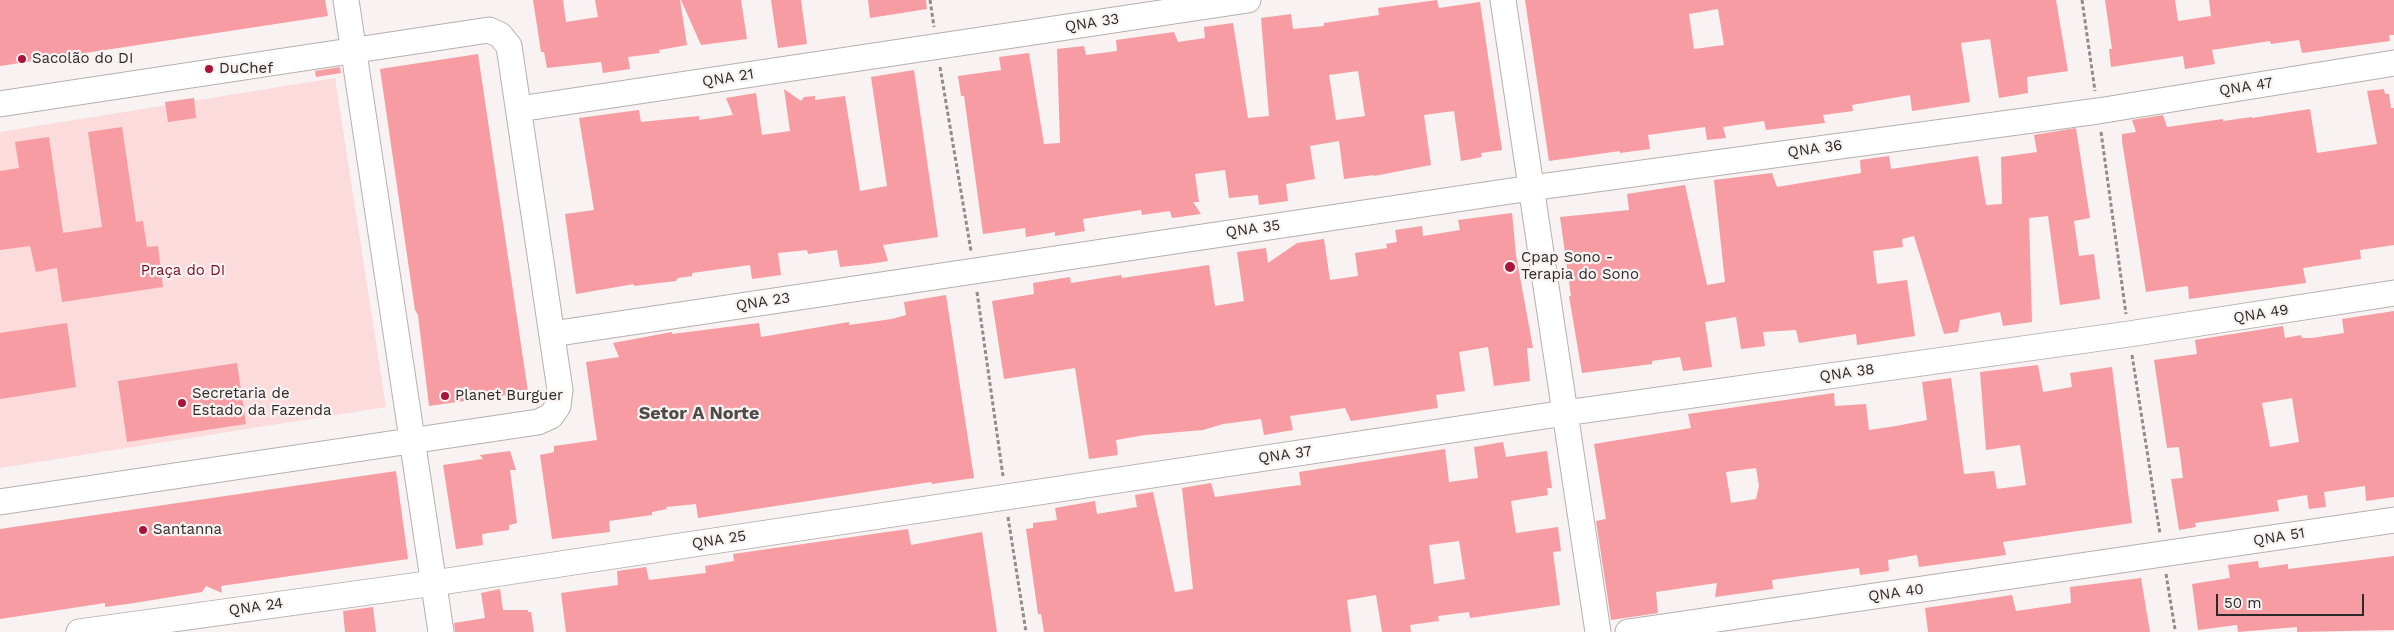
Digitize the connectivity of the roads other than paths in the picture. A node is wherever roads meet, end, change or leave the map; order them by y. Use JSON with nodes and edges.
{"nodes":[{"id":1,"x":346,"y":0,"type":"edge"},
{"id":2,"x":1248,"y":0,"type":"edge"},
{"id":3,"x":1503,"y":0,"type":"edge"},
{"id":4,"x":937,"y":46,"type":"joint"},
{"id":5,"x":354,"y":51,"type":"junction"},
{"id":6,"x":2394,"y":63,"type":"edge"},
{"id":7,"x":0,"y":104,"type":"edge"},
{"id":8,"x":519,"y":109,"type":"junction"},
{"id":9,"x":2098,"y":111,"type":"joint"},
{"id":10,"x":1532,"y":188,"type":"junction"},
{"id":11,"x":974,"y":270,"type":"joint"},
{"id":12,"x":2394,"y":293,"type":"edge"},
{"id":13,"x":552,"y":334,"type":"junction"},
{"id":14,"x":2129,"y":334,"type":"joint"},
{"id":15,"x":1565,"y":413,"type":"junction"},
{"id":16,"x":413,"y":440,"type":"junction"},
{"id":17,"x":1005,"y":496,"type":"joint"},
{"id":18,"x":0,"y":502,"type":"edge"},
{"id":19,"x":2394,"y":520,"type":"edge"},
{"id":20,"x":2163,"y":555,"type":"joint"},
{"id":21,"x":434,"y":583,"type":"junction"},
{"id":22,"x":79,"y":632,"type":"edge"},
{"id":23,"x":441,"y":632,"type":"edge"},
{"id":24,"x":1598,"y":632,"type":"edge"},
{"id":25,"x":1628,"y":632,"type":"edge"}],
"edges":[{"from":1,"to":5,"type":"street"},
{"from":2,"to":4,"type":"street","name":"QNA 33"},
{"from":3,"to":10,"type":"street"},
{"from":4,"to":8,"type":"street","name":"QNA 21"},
{"from":5,"to":7,"type":"street"},
{"from":5,"to":8,"type":"street"},
{"from":5,"to":16,"type":"street"},
{"from":6,"to":9,"type":"street","name":"QNA 47"},
{"from":8,"to":13,"type":"street"},
{"from":9,"to":10,"type":"street","name":"QNA 36"},
{"from":10,"to":11,"type":"street","name":"QNA 35"},
{"from":10,"to":15,"type":"street"},
{"from":11,"to":13,"type":"street","name":"QNA 23"},
{"from":12,"to":14,"type":"street","name":"QNA 49"},
{"from":13,"to":16,"type":"street"},
{"from":14,"to":15,"type":"street","name":"QNA 38"},
{"from":15,"to":17,"type":"street","name":"QNA 37"},
{"from":15,"to":24,"type":"street"},
{"from":16,"to":18,"type":"street"},
{"from":16,"to":21,"type":"street"},
{"from":17,"to":21,"type":"street","name":"QNA 25"},
{"from":19,"to":20,"type":"street","name":"QNA 51"},
{"from":20,"to":25,"type":"street","name":"QNA 40"},
{"from":21,"to":22,"type":"street","name":"QNA 24"},
{"from":21,"to":23,"type":"street"}]}
